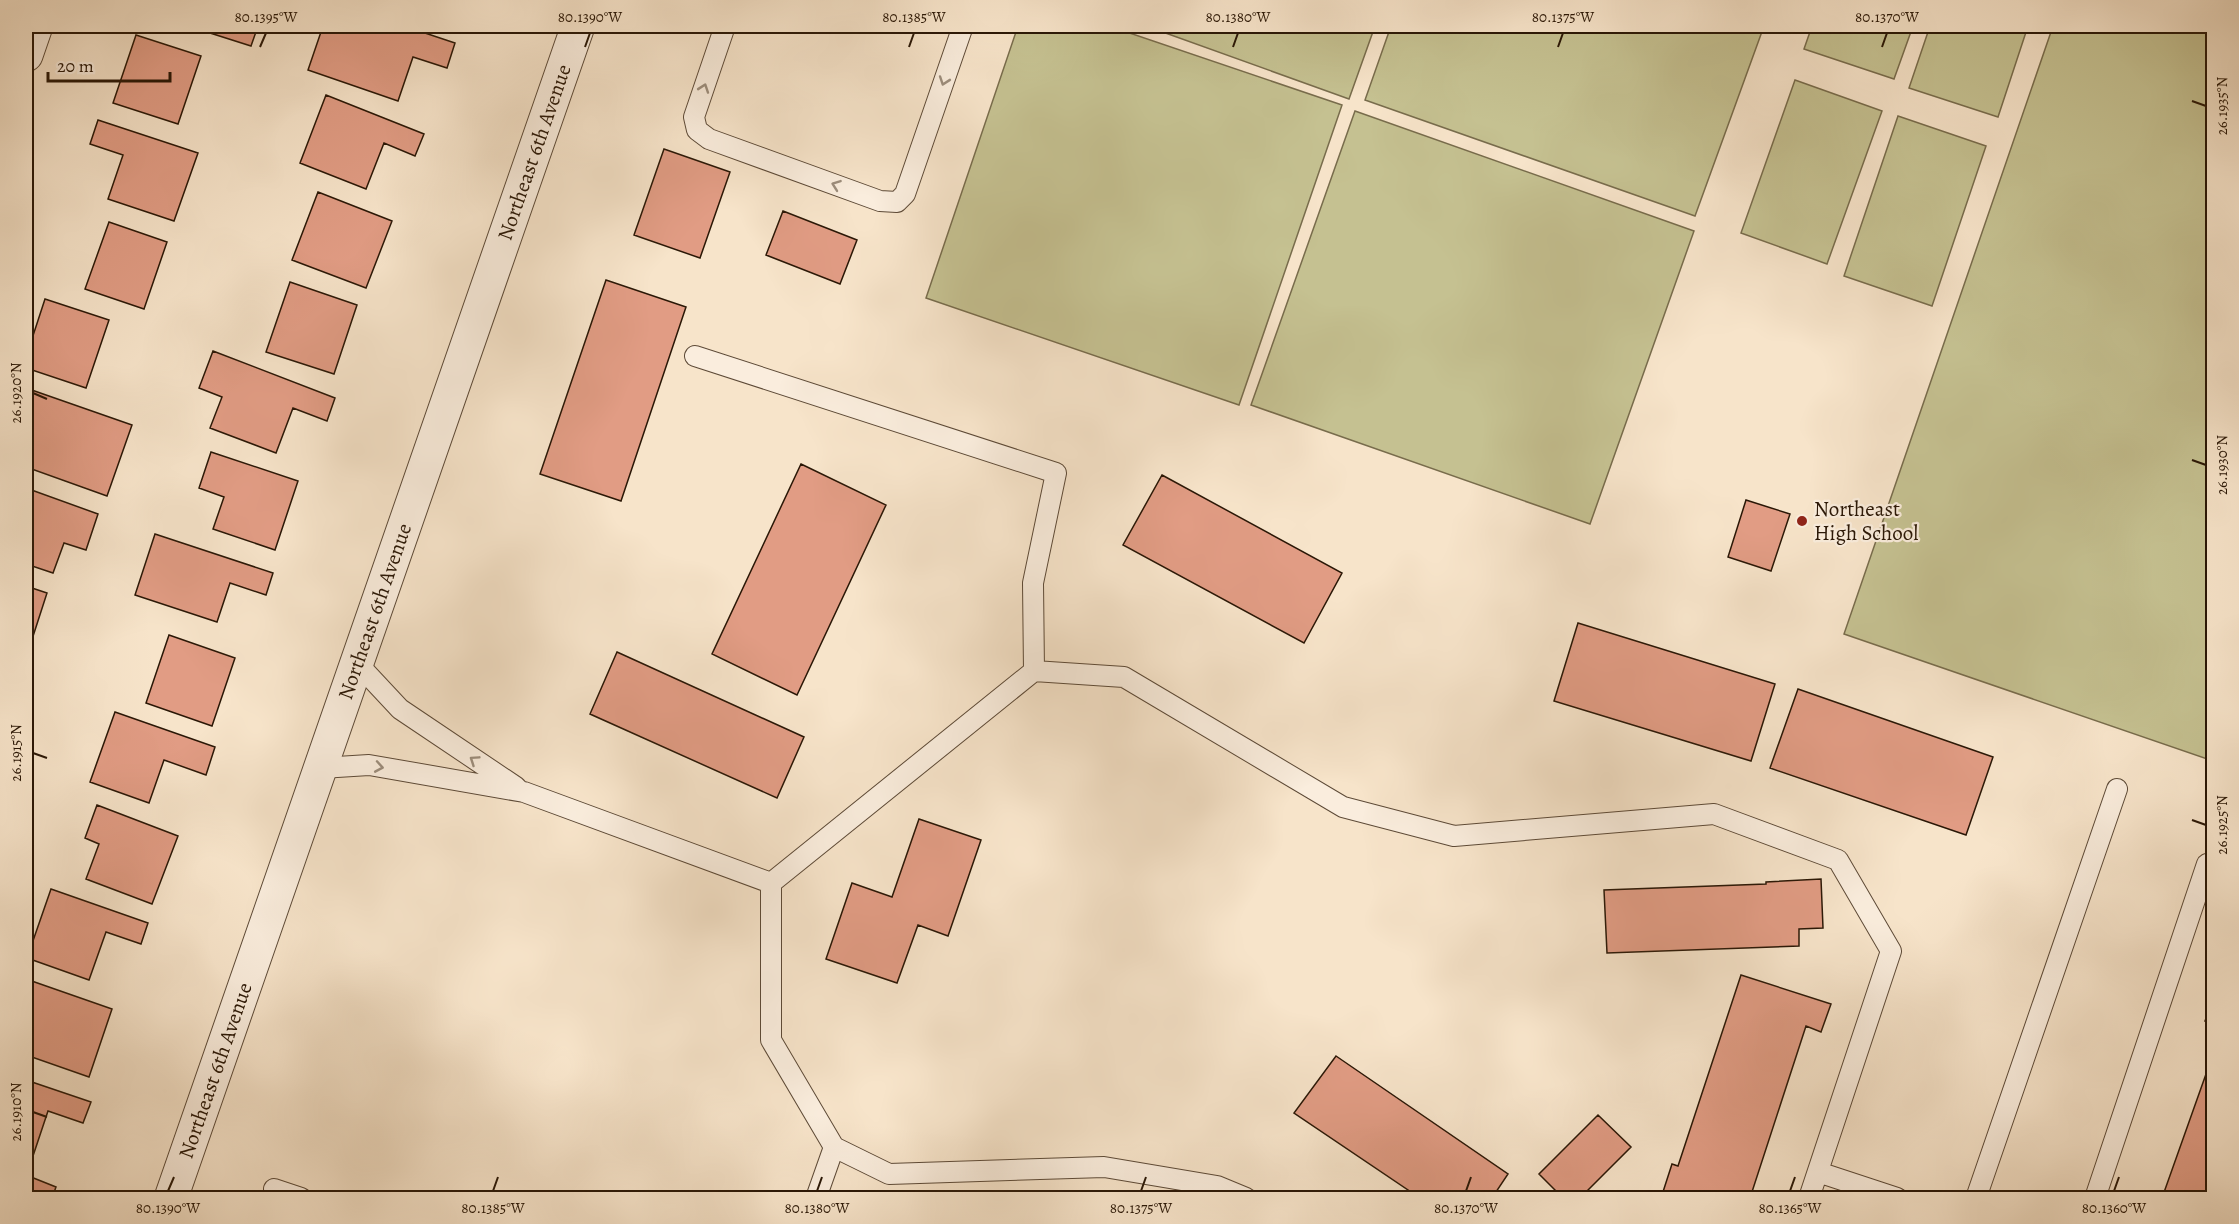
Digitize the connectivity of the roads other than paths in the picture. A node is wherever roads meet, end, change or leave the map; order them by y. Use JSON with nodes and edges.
{"nodes":[{"id":1,"x":36,"y":26,"type":"edge"},
{"id":2,"x":578,"y":26,"type":"edge"},
{"id":3,"x":725,"y":26,"type":"edge"},
{"id":4,"x":963,"y":26,"type":"edge"},
{"id":5,"x":26,"y":56,"type":"edge"},
{"id":6,"x":695,"y":356,"type":"dead end"},
{"id":7,"x":357,"y":663,"type":"junction"},
{"id":8,"x":1034,"y":671,"type":"junction"},
{"id":9,"x":321,"y":768,"type":"junction"},
{"id":10,"x":2117,"y":789,"type":"dead end"},
{"id":11,"x":524,"y":792,"type":"junction"},
{"id":12,"x":2214,"y":866,"type":"edge"},
{"id":13,"x":771,"y":883,"type":"junction"},
{"id":14,"x":834,"y":1147,"type":"junction"},
{"id":15,"x":1818,"y":1172,"type":"junction"},
{"id":16,"x":274,"y":1189,"type":"dead end"},
{"id":17,"x":171,"y":1198,"type":"edge"},
{"id":18,"x":302,"y":1198,"type":"edge"},
{"id":19,"x":816,"y":1198,"type":"edge"},
{"id":20,"x":1246,"y":1198,"type":"edge"},
{"id":21,"x":1809,"y":1198,"type":"edge"},
{"id":22,"x":1897,"y":1198,"type":"edge"},
{"id":23,"x":1976,"y":1198,"type":"edge"},
{"id":24,"x":2095,"y":1198,"type":"edge"}],
"edges":[{"from":1,"to":5,"type":"street"},
{"from":2,"to":7,"type":"street","name":"Northeast 6th Avenue"},
{"from":4,"to":3,"type":"lane","one_way":true},
{"from":6,"to":8,"type":"lane"},
{"from":7,"to":9,"type":"street","name":"Northeast 6th Avenue"},
{"from":11,"to":7,"type":"lane","one_way":true},
{"from":8,"to":13,"type":"lane"},
{"from":8,"to":15,"type":"lane"},
{"from":9,"to":11,"type":"lane","one_way":true},
{"from":9,"to":17,"type":"street","name":"Northeast 6th Avenue"},
{"from":10,"to":23,"type":"lane"},
{"from":11,"to":13,"type":"lane"},
{"from":12,"to":24,"type":"lane"},
{"from":13,"to":14,"type":"lane"},
{"from":14,"to":19,"type":"lane"},
{"from":14,"to":20,"type":"lane"},
{"from":15,"to":21,"type":"lane"},
{"from":15,"to":22,"type":"lane"},
{"from":16,"to":18,"type":"lane"}]}
